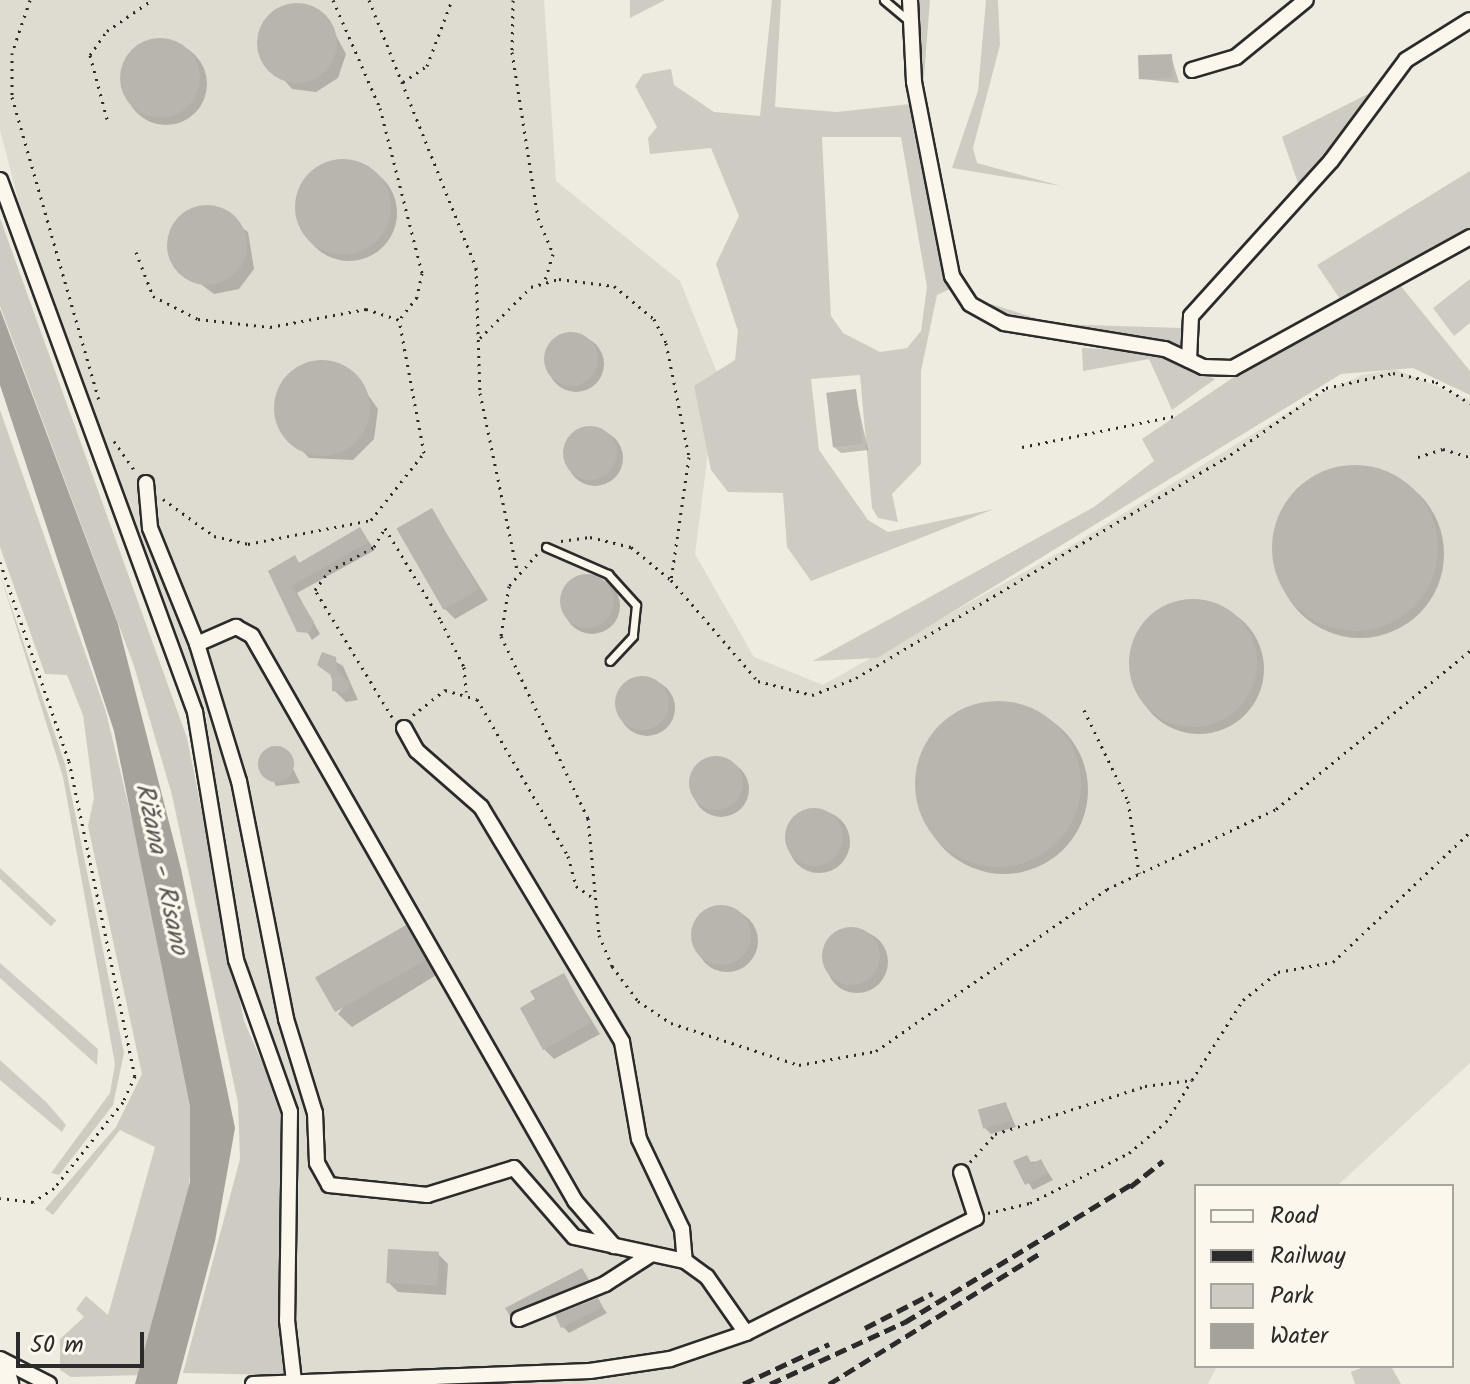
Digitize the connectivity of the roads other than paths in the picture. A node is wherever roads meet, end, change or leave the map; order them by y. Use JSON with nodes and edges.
{"nodes":[{"id":1,"x":884,"y":0,"type":"edge"},
{"id":2,"x":910,"y":0,"type":"edge"},
{"id":3,"x":1306,"y":0,"type":"edge"},
{"id":4,"x":1470,"y":20,"type":"edge"},
{"id":5,"x":910,"y":22,"type":"junction"},
{"id":6,"x":1192,"y":70,"type":"dead end"},
{"id":7,"x":0,"y":180,"type":"edge"},
{"id":8,"x":1470,"y":237,"type":"edge"},
{"id":9,"x":1189,"y":360,"type":"junction"},
{"id":10,"x":146,"y":483,"type":"road end"},
{"id":11,"x":546,"y":547,"type":"road end"},
{"id":12,"x":197,"y":644,"type":"junction"},
{"id":13,"x":610,"y":661,"type":"dead end"},
{"id":14,"x":404,"y":728,"type":"road end"},
{"id":15,"x":961,"y":1172,"type":"road end"},
{"id":16,"x":614,"y":1246,"type":"junction"},
{"id":17,"x":635,"y":1259,"type":"junction"},
{"id":18,"x":685,"y":1261,"type":"junction"},
{"id":19,"x":519,"y":1319,"type":"dead end"},
{"id":20,"x":746,"y":1333,"type":"junction"},
{"id":21,"x":0,"y":1362,"type":"edge"},
{"id":22,"x":294,"y":1381,"type":"junction"},
{"id":23,"x":6,"y":1384,"type":"edge"},
{"id":24,"x":49,"y":1384,"type":"edge"},
{"id":25,"x":253,"y":1384,"type":"edge"}],
"edges":[{"from":1,"to":5,"type":"lane"},
{"from":2,"to":5,"type":"street"},
{"from":3,"to":6,"type":"street"},
{"from":4,"to":9,"type":"street"},
{"from":5,"to":9,"type":"street"},
{"from":7,"to":22,"type":"street"},
{"from":8,"to":9,"type":"street"},
{"from":10,"to":12,"type":"street"},
{"from":11,"to":13,"type":"lane"},
{"from":12,"to":16,"type":"street"},
{"from":12,"to":16,"type":"street"},
{"from":14,"to":18,"type":"street"},
{"from":15,"to":20,"type":"street"},
{"from":16,"to":17,"type":"street"},
{"from":17,"to":18,"type":"street"},
{"from":17,"to":19,"type":"street"},
{"from":18,"to":20,"type":"street"},
{"from":20,"to":22,"type":"street"},
{"from":21,"to":23,"type":"main road"},
{"from":21,"to":24,"type":"street"},
{"from":22,"to":25,"type":"street"}]}
